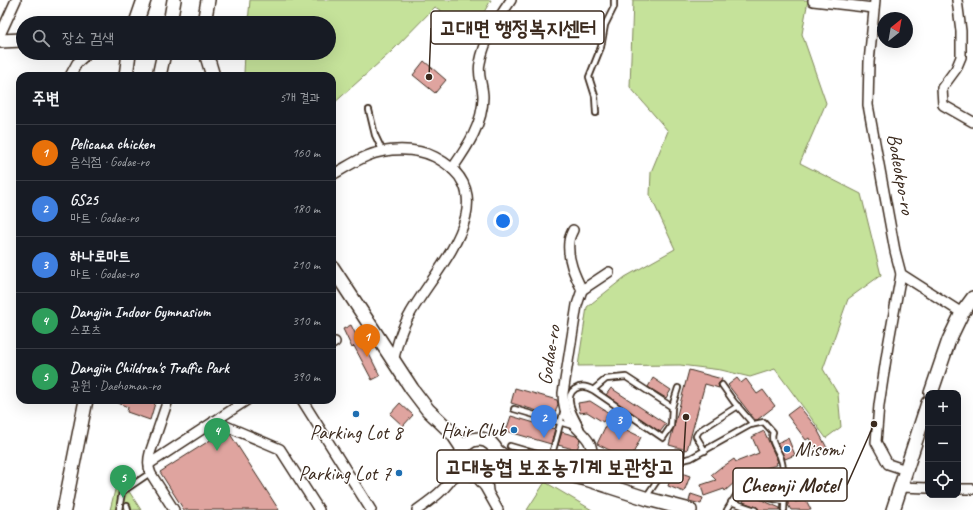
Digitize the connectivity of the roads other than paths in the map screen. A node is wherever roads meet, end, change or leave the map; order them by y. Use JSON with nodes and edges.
{"nodes":[{"id":1,"x":16,"y":0,"type":"edge"},
{"id":2,"x":144,"y":0,"type":"edge"},
{"id":3,"x":166,"y":0,"type":"edge"},
{"id":4,"x":174,"y":0,"type":"edge"},
{"id":5,"x":208,"y":0,"type":"edge"},
{"id":6,"x":511,"y":0,"type":"edge"},
{"id":7,"x":614,"y":0,"type":"edge"},
{"id":8,"x":813,"y":0,"type":"edge"},
{"id":9,"x":957,"y":0,"type":"edge"},
{"id":10,"x":875,"y":4,"type":"edge"},
{"id":11,"x":138,"y":16,"type":"edge"},
{"id":12,"x":163,"y":16,"type":"edge"},
{"id":13,"x":171,"y":16,"type":"edge"},
{"id":14,"x":203,"y":16,"type":"edge"},
{"id":15,"x":0,"y":35,"type":"edge"},
{"id":16,"x":16,"y":40,"type":"edge"},
{"id":17,"x":0,"y":41,"type":"edge"},
{"id":18,"x":80,"y":60,"type":"edge"},
{"id":19,"x":128,"y":60,"type":"edge"},
{"id":20,"x":157,"y":60,"type":"edge"},
{"id":21,"x":159,"y":60,"type":"edge"},
{"id":22,"x":204,"y":60,"type":"edge"},
{"id":23,"x":210,"y":69,"type":"edge"},
{"id":24,"x":72,"y":72,"type":"edge"},
{"id":25,"x":127,"y":72,"type":"edge"},
{"id":26,"x":153,"y":72,"type":"edge"},
{"id":27,"x":159,"y":72,"type":"edge"},
{"id":28,"x":369,"y":110,"type":"dead end"},
{"id":29,"x":596,"y":113,"type":"dead end"},
{"id":30,"x":973,"y":122,"type":"edge"},
{"id":31,"x":383,"y":152,"type":"junction"},
{"id":32,"x":452,"y":169,"type":"junction"},
{"id":33,"x":336,"y":173,"type":"edge"},
{"id":34,"x":573,"y":230,"type":"dead end"},
{"id":35,"x":336,"y":272,"type":"edge"},
{"id":36,"x":609,"y":272,"type":"dead end"},
{"id":37,"x":901,"y":274,"type":"junction"},
{"id":38,"x":582,"y":290,"type":"junction"},
{"id":39,"x":973,"y":298,"type":"edge"},
{"id":40,"x":962,"y":313,"type":"junction"},
{"id":41,"x":394,"y":362,"type":"junction"},
{"id":42,"x":722,"y":385,"type":"dead end"},
{"id":43,"x":678,"y":388,"type":"dead end"},
{"id":44,"x":593,"y":390,"type":"junction"},
{"id":45,"x":932,"y":390,"type":"edge"},
{"id":46,"x":85,"y":404,"type":"edge"},
{"id":47,"x":94,"y":404,"type":"edge"},
{"id":48,"x":167,"y":404,"type":"edge"},
{"id":49,"x":241,"y":404,"type":"edge"},
{"id":50,"x":305,"y":404,"type":"edge"},
{"id":51,"x":738,"y":406,"type":"junction"},
{"id":52,"x":672,"y":407,"type":"junction"},
{"id":53,"x":564,"y":408,"type":"junction"},
{"id":54,"x":514,"y":409,"type":"dead end"},
{"id":55,"x":925,"y":412,"type":"edge"},
{"id":56,"x":214,"y":421,"type":"junction"},
{"id":57,"x":560,"y":422,"type":"junction"},
{"id":58,"x":754,"y":424,"type":"junction"},
{"id":59,"x":576,"y":427,"type":"junction"},
{"id":60,"x":447,"y":428,"type":"junction"},
{"id":61,"x":583,"y":434,"type":"junction"},
{"id":62,"x":477,"y":440,"type":"junction"},
{"id":63,"x":510,"y":446,"type":"dead end"},
{"id":64,"x":495,"y":450,"type":"junction"},
{"id":65,"x":705,"y":451,"type":"junction"},
{"id":66,"x":551,"y":458,"type":"junction"},
{"id":67,"x":516,"y":462,"type":"junction"},
{"id":68,"x":467,"y":464,"type":"junction"},
{"id":69,"x":492,"y":469,"type":"junction"},
{"id":70,"x":906,"y":470,"type":"junction"},
{"id":71,"x":148,"y":471,"type":"junction"},
{"id":72,"x":587,"y":474,"type":"junction"},
{"id":73,"x":900,"y":487,"type":"junction"},
{"id":74,"x":925,"y":488,"type":"edge"},
{"id":75,"x":961,"y":489,"type":"edge"},
{"id":76,"x":973,"y":489,"type":"edge"},
{"id":77,"x":489,"y":494,"type":"junction"},
{"id":78,"x":645,"y":498,"type":"junction"},
{"id":79,"x":784,"y":501,"type":"junction"},
{"id":80,"x":731,"y":502,"type":"junction"},
{"id":81,"x":64,"y":510,"type":"edge"},
{"id":82,"x":72,"y":510,"type":"edge"},
{"id":83,"x":119,"y":510,"type":"edge"},
{"id":84,"x":174,"y":510,"type":"edge"},
{"id":85,"x":319,"y":510,"type":"edge"},
{"id":86,"x":371,"y":510,"type":"edge"},
{"id":87,"x":416,"y":510,"type":"edge"},
{"id":88,"x":498,"y":510,"type":"edge"},
{"id":89,"x":690,"y":510,"type":"edge"},
{"id":90,"x":727,"y":510,"type":"edge"},
{"id":91,"x":752,"y":510,"type":"edge"},
{"id":92,"x":784,"y":510,"type":"edge"},
{"id":93,"x":893,"y":510,"type":"edge"}],
"edges":[{"from":1,"to":15,"type":"street"},
{"from":2,"to":11,"type":"street"},
{"from":3,"to":12,"type":"street"},
{"from":4,"to":13,"type":"street"},
{"from":5,"to":14,"type":"street"},
{"from":6,"to":32,"type":"street"},
{"from":7,"to":29,"type":"lane"},
{"from":8,"to":10,"type":"street","name":"Bodeokpo-ro"},
{"from":9,"to":30,"type":"street"},
{"from":10,"to":37,"type":"street","name":"Bodeokpo-ro"},
{"from":16,"to":17,"type":"street"},
{"from":18,"to":24,"type":"street"},
{"from":19,"to":25,"type":"street"},
{"from":20,"to":26,"type":"street"},
{"from":21,"to":27,"type":"street"},
{"from":22,"to":23,"type":"street"},
{"from":28,"to":31,"type":"lane"},
{"from":31,"to":32,"type":"street"},
{"from":31,"to":33,"type":"street"},
{"from":32,"to":41,"type":"street"},
{"from":34,"to":38,"type":"street"},
{"from":35,"to":41,"type":"street"},
{"from":36,"to":38,"type":"street"},
{"from":37,"to":40,"type":"street"},
{"from":37,"to":70,"type":"street"},
{"from":38,"to":53,"type":"street","name":"Godae-ro"},
{"from":39,"to":40,"type":"street"},
{"from":40,"to":45,"type":"street"},
{"from":41,"to":60,"type":"street"},
{"from":42,"to":51,"type":"lane"},
{"from":43,"to":52,"type":"lane"},
{"from":44,"to":52,"type":"lane"},
{"from":44,"to":52,"type":"lane"},
{"from":44,"to":61,"type":"lane"},
{"from":46,"to":81,"type":"street"},
{"from":47,"to":82,"type":"street"},
{"from":48,"to":71,"type":"street"},
{"from":49,"to":56,"type":"street"},
{"from":50,"to":86,"type":"street"},
{"from":51,"to":58,"type":"lane"},
{"from":51,"to":65,"type":"lane"},
{"from":53,"to":57,"type":"lane"},
{"from":53,"to":59,"type":"street","name":"Godae-ro"},
{"from":54,"to":57,"type":"lane"},
{"from":55,"to":70,"type":"street"},
{"from":56,"to":71,"type":"street"},
{"from":56,"to":85,"type":"street"},
{"from":57,"to":59,"type":"lane"},
{"from":57,"to":66,"type":"lane"},
{"from":58,"to":65,"type":"lane"},
{"from":58,"to":79,"type":"lane"},
{"from":59,"to":61,"type":"street","name":"Godae-ro"},
{"from":60,"to":62,"type":"street"},
{"from":60,"to":68,"type":"street"},
{"from":61,"to":72,"type":"street","name":"Godae-ro"},
{"from":62,"to":64,"type":"street"},
{"from":62,"to":68,"type":"street"},
{"from":63,"to":66,"type":"lane"},
{"from":64,"to":67,"type":"street"},
{"from":64,"to":69,"type":"street"},
{"from":65,"to":78,"type":"lane"},
{"from":66,"to":72,"type":"lane"},
{"from":67,"to":69,"type":"street"},
{"from":67,"to":72,"type":"street"},
{"from":68,"to":69,"type":"street"},
{"from":68,"to":77,"type":"street"},
{"from":68,"to":87,"type":"street"},
{"from":69,"to":77,"type":"street"},
{"from":70,"to":73,"type":"street"},
{"from":71,"to":83,"type":"lane"},
{"from":71,"to":84,"type":"street"},
{"from":72,"to":78,"type":"street"},
{"from":73,"to":74,"type":"street"},
{"from":73,"to":93,"type":"street"},
{"from":75,"to":76,"type":"street"},
{"from":77,"to":88,"type":"street"},
{"from":78,"to":89,"type":"street"},
{"from":79,"to":80,"type":"lane"},
{"from":79,"to":92,"type":"lane"},
{"from":80,"to":90,"type":"lane"},
{"from":80,"to":91,"type":"lane"}]}
